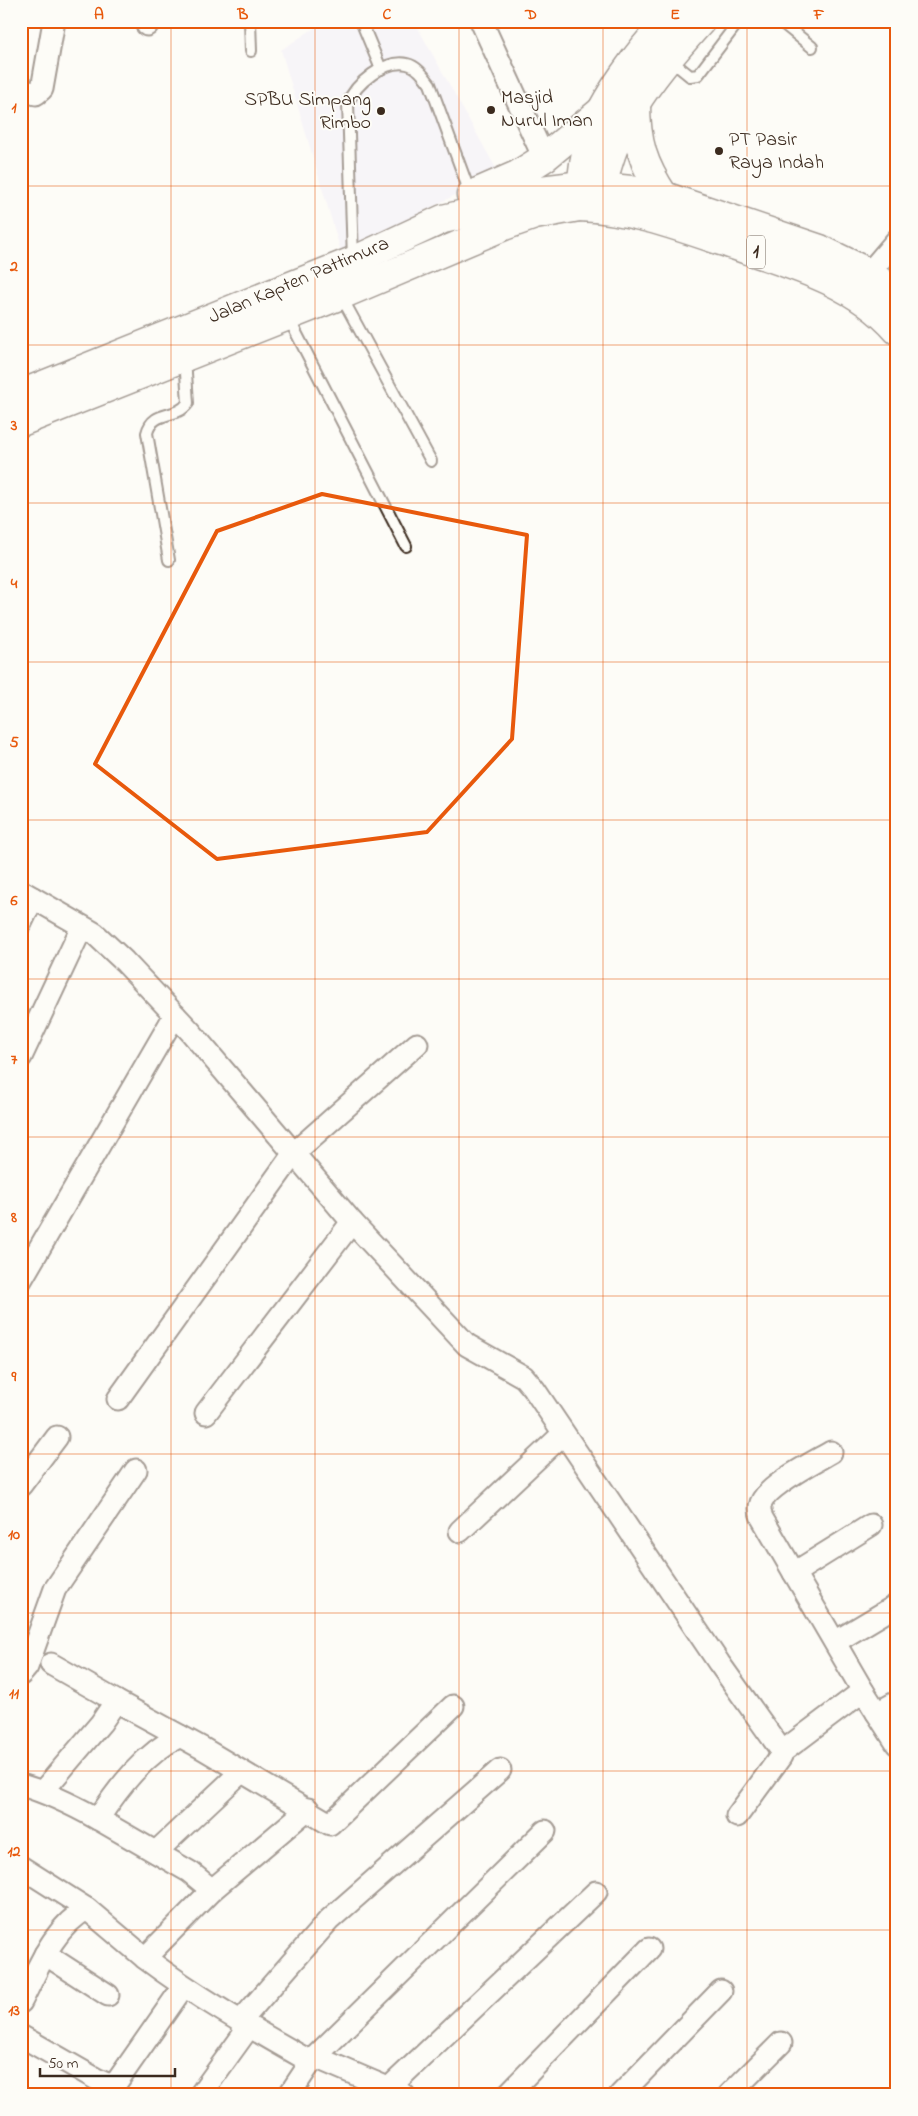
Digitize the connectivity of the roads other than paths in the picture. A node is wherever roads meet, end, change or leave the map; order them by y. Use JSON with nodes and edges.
{"nodes":[{"id":1,"x":54,"y":21,"type":"edge"},
{"id":2,"x":250,"y":21,"type":"edge"},
{"id":3,"x":362,"y":21,"type":"edge"},
{"id":4,"x":481,"y":21,"type":"edge"},
{"id":5,"x":667,"y":21,"type":"edge"},
{"id":6,"x":701,"y":21,"type":"edge"},
{"id":7,"x":739,"y":21,"type":"edge"},
{"id":8,"x":780,"y":21,"type":"edge"},
{"id":9,"x":812,"y":47,"type":"dead end"},
{"id":10,"x":251,"y":51,"type":"dead end"},
{"id":11,"x":668,"y":58,"type":"junction"},
{"id":12,"x":381,"y":69,"type":"junction"},
{"id":13,"x":21,"y":90,"type":"edge"},
{"id":14,"x":636,"y":104,"type":"junction"},
{"id":15,"x":601,"y":112,"type":"junction"},
{"id":16,"x":544,"y":158,"type":"junction"},
{"id":17,"x":664,"y":196,"type":"junction"},
{"id":18,"x":591,"y":197,"type":"junction"},
{"id":19,"x":474,"y":203,"type":"junction"},
{"id":20,"x":897,"y":240,"type":"edge"},
{"id":21,"x":353,"y":261,"type":"junction"},
{"id":22,"x":862,"y":284,"type":"junction"},
{"id":23,"x":897,"y":294,"type":"edge"},
{"id":24,"x":341,"y":295,"type":"junction"},
{"id":25,"x":288,"y":316,"type":"junction"},
{"id":26,"x":897,"y":330,"type":"edge"},
{"id":27,"x":140,"y":347,"type":"junction"},
{"id":28,"x":185,"y":358,"type":"junction"},
{"id":29,"x":144,"y":374,"type":"junction"},
{"id":30,"x":21,"y":394,"type":"edge"},
{"id":31,"x":21,"y":422,"type":"edge"},
{"id":32,"x":431,"y":460,"type":"dead end"},
{"id":33,"x":406,"y":546,"type":"dead end"},
{"id":34,"x":169,"y":560,"type":"dead end"},
{"id":35,"x":27,"y":895,"type":"edge"},
{"id":36,"x":21,"y":923,"type":"edge"},
{"id":37,"x":82,"y":927,"type":"junction"},
{"id":38,"x":175,"y":1015,"type":"junction"},
{"id":39,"x":417,"y":1044,"type":"dead end"},
{"id":40,"x":21,"y":1057,"type":"edge"},
{"id":41,"x":294,"y":1153,"type":"junction"},
{"id":42,"x":352,"y":1222,"type":"junction"},
{"id":43,"x":21,"y":1280,"type":"edge"},
{"id":44,"x":118,"y":1399,"type":"dead end"},
{"id":45,"x":206,"y":1413,"type":"dead end"},
{"id":46,"x":563,"y":1434,"type":"junction"},
{"id":47,"x":57,"y":1437,"type":"dead end"},
{"id":48,"x":831,"y":1452,"type":"dead end"},
{"id":49,"x":136,"y":1470,"type":"dead end"},
{"id":50,"x":21,"y":1484,"type":"edge"},
{"id":51,"x":871,"y":1525,"type":"dead end"},
{"id":52,"x":460,"y":1531,"type":"dead end"},
{"id":53,"x":794,"y":1573,"type":"junction"},
{"id":54,"x":897,"y":1605,"type":"edge"},
{"id":55,"x":835,"y":1642,"type":"junction"},
{"id":56,"x":51,"y":1664,"type":"dead end"},
{"id":57,"x":21,"y":1674,"type":"edge"},
{"id":58,"x":863,"y":1691,"type":"junction"},
{"id":59,"x":116,"y":1701,"type":"junction"},
{"id":60,"x":897,"y":1702,"type":"edge"},
{"id":61,"x":453,"y":1706,"type":"dead end"},
{"id":62,"x":877,"y":1713,"type":"junction"},
{"id":63,"x":180,"y":1736,"type":"junction"},
{"id":64,"x":897,"y":1744,"type":"edge"},
{"id":65,"x":782,"y":1752,"type":"junction"},
{"id":66,"x":500,"y":1770,"type":"dead end"},
{"id":67,"x":241,"y":1772,"type":"junction"},
{"id":68,"x":21,"y":1785,"type":"edge"},
{"id":69,"x":43,"y":1791,"type":"junction"},
{"id":70,"x":308,"y":1810,"type":"junction"},
{"id":71,"x":737,"y":1816,"type":"dead end"},
{"id":72,"x":98,"y":1819,"type":"junction"},
{"id":73,"x":545,"y":1830,"type":"dead end"},
{"id":74,"x":156,"y":1852,"type":"junction"},
{"id":75,"x":21,"y":1867,"type":"edge"},
{"id":76,"x":212,"y":1890,"type":"junction"},
{"id":77,"x":596,"y":1892,"type":"dead end"},
{"id":78,"x":87,"y":1909,"type":"junction"},
{"id":79,"x":649,"y":1949,"type":"dead end"},
{"id":80,"x":45,"y":1954,"type":"junction"},
{"id":81,"x":145,"y":1958,"type":"junction"},
{"id":82,"x":183,"y":1987,"type":"junction"},
{"id":83,"x":721,"y":1990,"type":"dead end"},
{"id":84,"x":108,"y":1995,"type":"dead end"},
{"id":85,"x":21,"y":2002,"type":"edge"},
{"id":86,"x":244,"y":2024,"type":"junction"},
{"id":87,"x":21,"y":2036,"type":"edge"},
{"id":88,"x":781,"y":2043,"type":"dead end"},
{"id":89,"x":313,"y":2059,"type":"junction"},
{"id":90,"x":389,"y":2091,"type":"edge"},
{"id":91,"x":200,"y":2095,"type":"edge"},
{"id":92,"x":289,"y":2095,"type":"edge"},
{"id":93,"x":507,"y":2095,"type":"edge"},
{"id":94,"x":620,"y":2095,"type":"edge"},
{"id":95,"x":729,"y":2095,"type":"edge"}],
"edges":[{"from":1,"to":13,"type":"street"},
{"from":2,"to":10,"type":"lane"},
{"from":3,"to":12,"type":"lane"},
{"from":4,"to":16,"type":"street"},
{"from":5,"to":15,"type":"main road"},
{"from":6,"to":11,"type":"main road"},
{"from":7,"to":11,"type":"lane"},
{"from":8,"to":9,"type":"lane"},
{"from":11,"to":14,"type":"main road"},
{"from":12,"to":19,"type":"lane"},
{"from":12,"to":21,"type":"lane"},
{"from":14,"to":17,"type":"main road"},
{"from":14,"to":18,"type":"main road"},
{"from":15,"to":16,"type":"main road"},
{"from":15,"to":18,"type":"main road"},
{"from":16,"to":19,"type":"main road"},
{"from":17,"to":18,"type":"main road","number":"1"},
{"from":17,"to":22,"type":"main road","number":"1"},
{"from":18,"to":19,"type":"main road"},
{"from":18,"to":22,"type":"main road","number":"1"},
{"from":18,"to":24,"type":"main road","name":"Jalan Kapten Pattimura"},
{"from":19,"to":21,"type":"main road","name":"Jalan Kapten Pattimura"},
{"from":20,"to":22,"type":"street"},
{"from":21,"to":27,"type":"main road","name":"Jalan Kapten Pattimura"},
{"from":22,"to":23,"type":"main road","number":"1"},
{"from":22,"to":26,"type":"main road","number":"1"},
{"from":24,"to":25,"type":"main road","name":"Jalan Kapten Pattimura"},
{"from":24,"to":32,"type":"lane"},
{"from":25,"to":28,"type":"main road","name":"Jalan Kapten Pattimura"},
{"from":25,"to":33,"type":"lane"},
{"from":27,"to":29,"type":"main road"},
{"from":27,"to":30,"type":"main road","name":"Jalan Kapten Pattimura"},
{"from":28,"to":29,"type":"main road","name":"Jalan Kapten Pattimura"},
{"from":28,"to":34,"type":"lane"},
{"from":29,"to":31,"type":"main road","name":"Jalan Kapten Pattimura"},
{"from":35,"to":36,"type":"street"},
{"from":35,"to":37,"type":"street"},
{"from":37,"to":38,"type":"street"},
{"from":37,"to":40,"type":"street"},
{"from":38,"to":41,"type":"street"},
{"from":38,"to":43,"type":"street"},
{"from":39,"to":41,"type":"street"},
{"from":41,"to":42,"type":"street"},
{"from":41,"to":44,"type":"street"},
{"from":42,"to":45,"type":"street"},
{"from":42,"to":46,"type":"street"},
{"from":46,"to":52,"type":"street"},
{"from":46,"to":65,"type":"street"},
{"from":47,"to":50,"type":"street"},
{"from":48,"to":53,"type":"street"},
{"from":49,"to":57,"type":"street"},
{"from":51,"to":53,"type":"street"},
{"from":53,"to":55,"type":"street"},
{"from":54,"to":55,"type":"street"},
{"from":55,"to":58,"type":"street"},
{"from":56,"to":59,"type":"street"},
{"from":58,"to":62,"type":"street"},
{"from":58,"to":65,"type":"street"},
{"from":59,"to":63,"type":"street"},
{"from":59,"to":69,"type":"street"},
{"from":60,"to":62,"type":"street"},
{"from":61,"to":70,"type":"street"},
{"from":62,"to":64,"type":"street"},
{"from":63,"to":67,"type":"street"},
{"from":63,"to":72,"type":"street"},
{"from":65,"to":71,"type":"street"},
{"from":66,"to":86,"type":"street"},
{"from":67,"to":70,"type":"street"},
{"from":67,"to":74,"type":"street"},
{"from":68,"to":69,"type":"street"},
{"from":69,"to":72,"type":"street"},
{"from":70,"to":76,"type":"street"},
{"from":72,"to":74,"type":"street"},
{"from":73,"to":89,"type":"street"},
{"from":74,"to":76,"type":"street"},
{"from":75,"to":78,"type":"street"},
{"from":76,"to":81,"type":"street"},
{"from":77,"to":90,"type":"street"},
{"from":78,"to":80,"type":"street"},
{"from":78,"to":81,"type":"street"},
{"from":79,"to":93,"type":"street"},
{"from":80,"to":84,"type":"street"},
{"from":80,"to":85,"type":"street"},
{"from":81,"to":82,"type":"street"},
{"from":82,"to":86,"type":"street"},
{"from":82,"to":87,"type":"street"},
{"from":83,"to":94,"type":"street"},
{"from":86,"to":89,"type":"street"},
{"from":86,"to":91,"type":"street"},
{"from":88,"to":95,"type":"street"},
{"from":89,"to":90,"type":"street"},
{"from":89,"to":92,"type":"street"}]}
